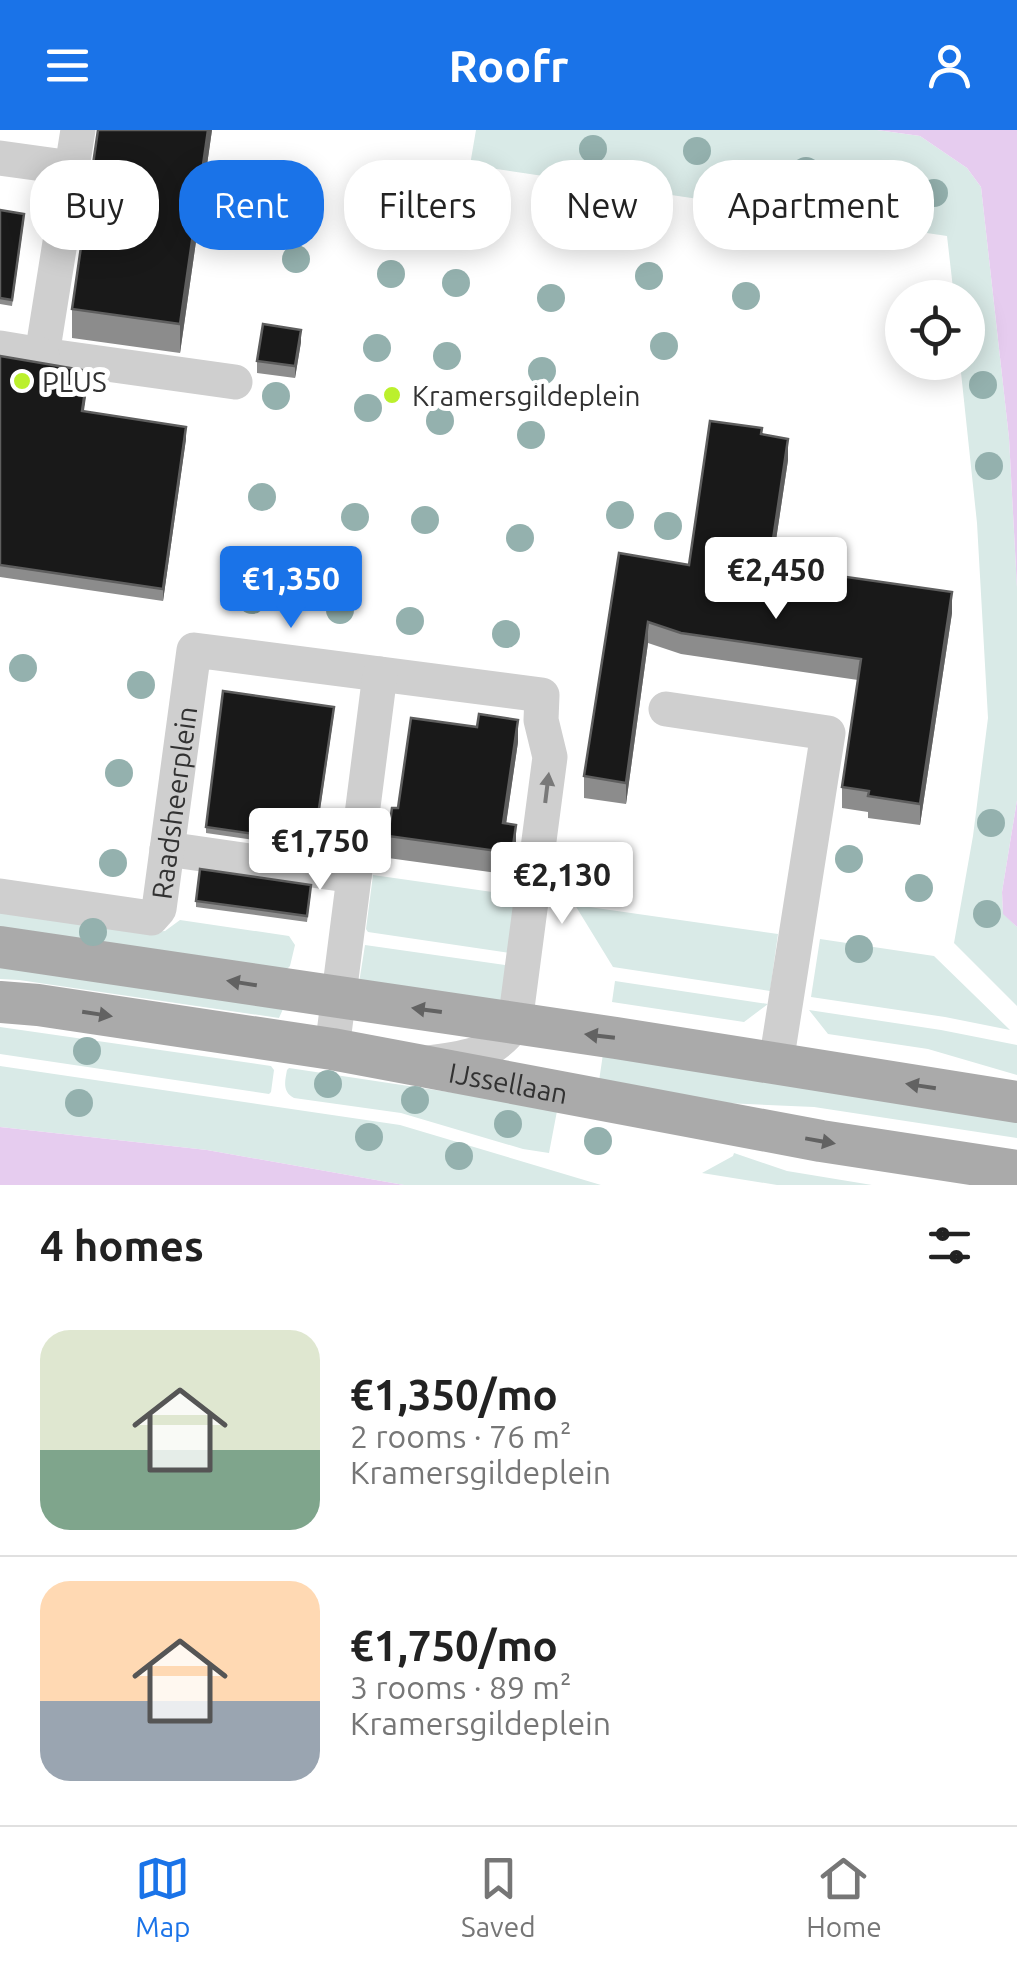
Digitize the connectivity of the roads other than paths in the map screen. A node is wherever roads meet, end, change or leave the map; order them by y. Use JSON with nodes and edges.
{"nodes":[{"id":1,"x":78,"y":130,"type":"edge"},
{"id":2,"x":13,"y":149,"type":"edge"},
{"id":3,"x":47,"y":160,"type":"edge"},
{"id":4,"x":73,"y":160,"type":"edge"},
{"id":5,"x":59,"y":250,"type":"edge"},
{"id":6,"x":0,"y":348,"type":"edge"},
{"id":7,"x":42,"y":355,"type":"junction"},
{"id":8,"x":235,"y":382,"type":"dead end"},
{"id":9,"x":380,"y":674,"type":"junction"},
{"id":10,"x":666,"y":709,"type":"dead end"},
{"id":11,"x":167,"y":849,"type":"junction"},
{"id":12,"x":354,"y":876,"type":"junction"},
{"id":13,"x":0,"y":896,"type":"edge"},
{"id":14,"x":0,"y":947,"type":"edge"},
{"id":15,"x":339,"y":997,"type":"junction"},
{"id":16,"x":0,"y":1002,"type":"edge"},
{"id":17,"x":516,"y":1023,"type":"junction"},
{"id":18,"x":332,"y":1050,"type":"junction"},
{"id":19,"x":776,"y":1063,"type":"junction"},
{"id":20,"x":406,"y":1064,"type":"junction"},
{"id":21,"x":1017,"y":1102,"type":"edge"},
{"id":22,"x":1017,"y":1171,"type":"edge"}],
"edges":[{"from":1,"to":4,"type":"street"},
{"from":2,"to":3,"type":"street"},
{"from":5,"to":7,"type":"street"},
{"from":6,"to":7,"type":"street"},
{"from":7,"to":8,"type":"street"},
{"from":9,"to":11,"type":"street","name":"Raadsheerplein"},
{"from":9,"to":12,"type":"street"},
{"from":17,"to":9,"type":"street","one_way":true},
{"from":10,"to":19,"type":"street"},
{"from":11,"to":12,"type":"street"},
{"from":11,"to":13,"type":"street","name":"Raadsheerplein"},
{"from":12,"to":15,"type":"street"},
{"from":15,"to":14,"type":"main road","one_way":true},
{"from":17,"to":15,"type":"main road","one_way":true},
{"from":15,"to":18,"type":"street"},
{"from":16,"to":18,"type":"main road","name":"IJssellaan","one_way":true},
{"from":19,"to":17,"type":"main road","one_way":true},
{"from":17,"to":20,"type":"street"},
{"from":18,"to":20,"type":"main road","name":"IJssellaan"},
{"from":21,"to":19,"type":"main road","one_way":true},
{"from":20,"to":22,"type":"main road","name":"IJssellaan","one_way":true}]}
